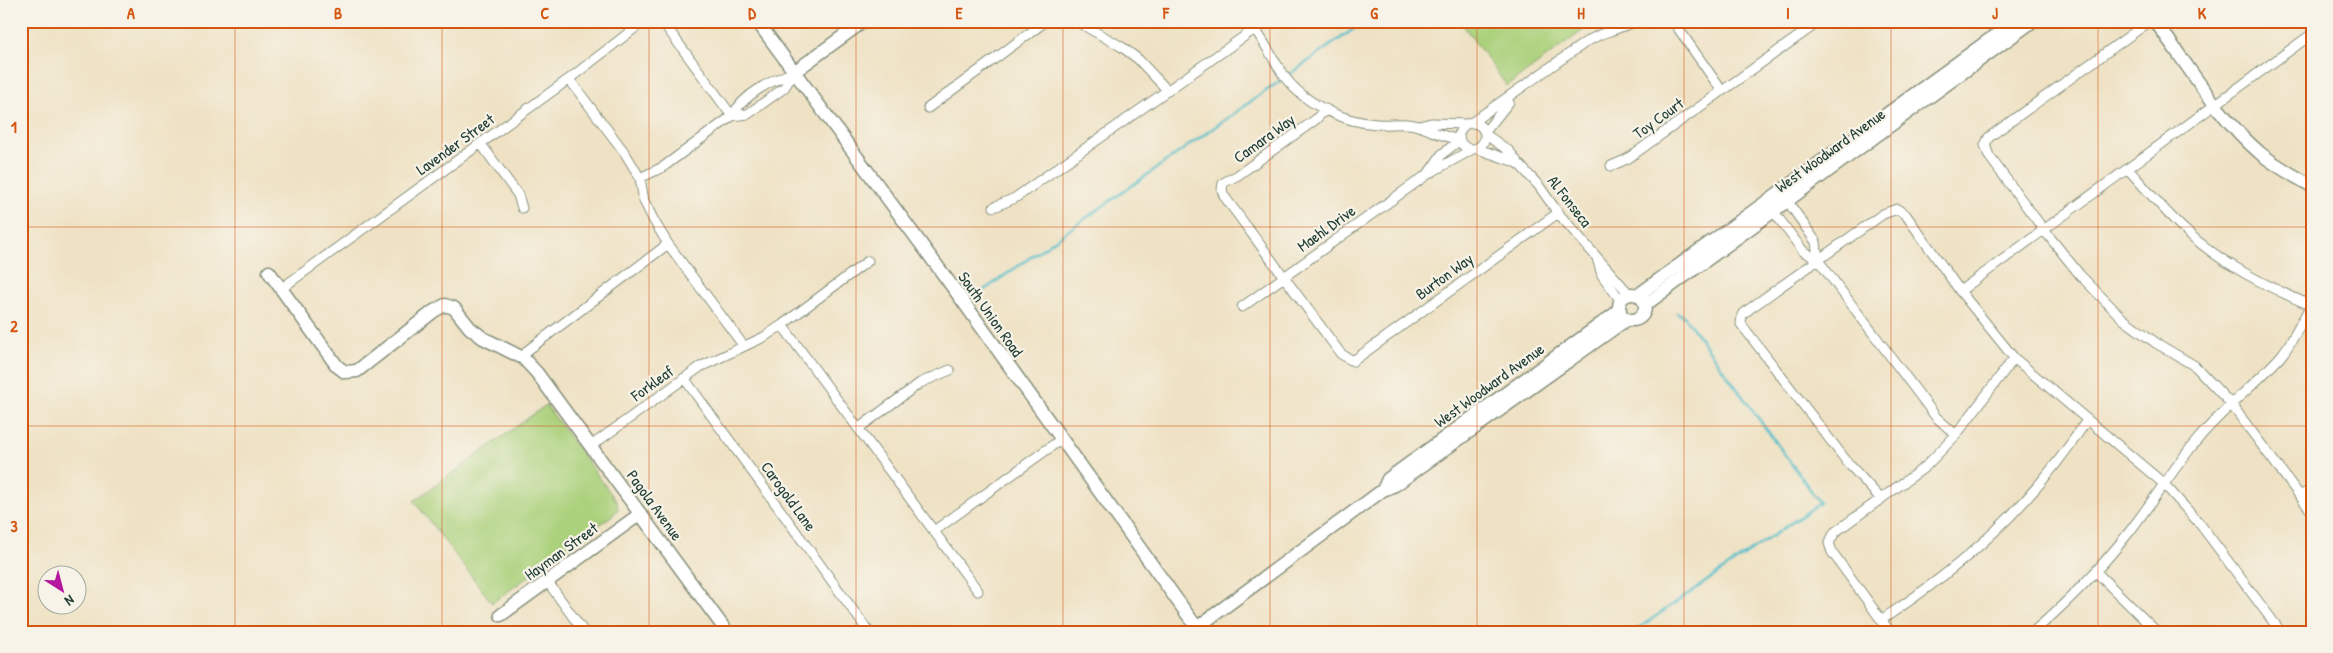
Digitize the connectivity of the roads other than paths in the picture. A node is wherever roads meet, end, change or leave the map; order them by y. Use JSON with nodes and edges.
{"nodes":[{"id":1,"x":644,"y":21,"type":"edge"},
{"id":2,"x":662,"y":21,"type":"edge"},
{"id":3,"x":757,"y":21,"type":"edge"},
{"id":4,"x":864,"y":21,"type":"edge"},
{"id":5,"x":1046,"y":21,"type":"edge"},
{"id":6,"x":1076,"y":21,"type":"edge"},
{"id":7,"x":1249,"y":21,"type":"edge"},
{"id":8,"x":1266,"y":21,"type":"edge"},
{"id":9,"x":1637,"y":21,"type":"edge"},
{"id":10,"x":1673,"y":21,"type":"edge"},
{"id":11,"x":1820,"y":21,"type":"edge"},
{"id":12,"x":2015,"y":21,"type":"edge"},
{"id":13,"x":2033,"y":21,"type":"edge"},
{"id":14,"x":2150,"y":21,"type":"edge"},
{"id":15,"x":2155,"y":21,"type":"edge"},
{"id":16,"x":1255,"y":29,"type":"junction"},
{"id":17,"x":2312,"y":34,"type":"edge"},
{"id":18,"x":794,"y":72,"type":"junction"},
{"id":19,"x":569,"y":79,"type":"junction"},
{"id":20,"x":1168,"y":91,"type":"junction"},
{"id":21,"x":1722,"y":91,"type":"junction"},
{"id":22,"x":1517,"y":92,"type":"junction"},
{"id":23,"x":2216,"y":104,"type":"junction"},
{"id":24,"x":928,"y":108,"type":"dead end"},
{"id":25,"x":1326,"y":109,"type":"junction"},
{"id":26,"x":732,"y":116,"type":"junction"},
{"id":27,"x":1468,"y":124,"type":"junction"},
{"id":28,"x":1419,"y":126,"type":"junction"},
{"id":29,"x":1485,"y":133,"type":"junction"},
{"id":30,"x":1442,"y":134,"type":"junction"},
{"id":31,"x":1459,"y":140,"type":"junction"},
{"id":32,"x":481,"y":144,"type":"junction"},
{"id":33,"x":1474,"y":149,"type":"junction"},
{"id":34,"x":1442,"y":154,"type":"junction"},
{"id":35,"x":1518,"y":163,"type":"junction"},
{"id":36,"x":1611,"y":166,"type":"dead end"},
{"id":37,"x":2128,"y":169,"type":"junction"},
{"id":38,"x":1428,"y":174,"type":"junction"},
{"id":39,"x":640,"y":178,"type":"junction"},
{"id":40,"x":1804,"y":182,"type":"junction"},
{"id":41,"x":2312,"y":186,"type":"edge"},
{"id":42,"x":1784,"y":196,"type":"junction"},
{"id":43,"x":994,"y":207,"type":"dead end"},
{"id":44,"x":1770,"y":207,"type":"junction"},
{"id":45,"x":522,"y":208,"type":"dead end"},
{"id":46,"x":1558,"y":213,"type":"junction"},
{"id":47,"x":2044,"y":230,"type":"junction"},
{"id":48,"x":668,"y":244,"type":"junction"},
{"id":49,"x":1818,"y":260,"type":"junction"},
{"id":50,"x":868,"y":261,"type":"dead end"},
{"id":51,"x":269,"y":272,"type":"dead end"},
{"id":52,"x":1283,"y":278,"type":"junction"},
{"id":53,"x":282,"y":288,"type":"junction"},
{"id":54,"x":1960,"y":291,"type":"junction"},
{"id":55,"x":1630,"y":304,"type":"junction"},
{"id":56,"x":2311,"y":305,"type":"edge"},
{"id":57,"x":1242,"y":307,"type":"dead end"},
{"id":58,"x":782,"y":325,"type":"junction"},
{"id":59,"x":743,"y":345,"type":"junction"},
{"id":60,"x":523,"y":358,"type":"junction"},
{"id":61,"x":2014,"y":358,"type":"junction"},
{"id":62,"x":950,"y":370,"type":"dead end"},
{"id":63,"x":684,"y":378,"type":"junction"},
{"id":64,"x":2231,"y":404,"type":"junction"},
{"id":65,"x":2087,"y":420,"type":"junction"},
{"id":66,"x":859,"y":428,"type":"junction"},
{"id":67,"x":1956,"y":435,"type":"junction"},
{"id":68,"x":1060,"y":440,"type":"junction"},
{"id":69,"x":592,"y":446,"type":"junction"},
{"id":70,"x":2163,"y":483,"type":"junction"},
{"id":71,"x":2312,"y":489,"type":"edge"},
{"id":72,"x":2300,"y":496,"type":"junction"},
{"id":73,"x":1880,"y":499,"type":"junction"},
{"id":74,"x":2312,"y":512,"type":"edge"},
{"id":75,"x":640,"y":514,"type":"junction"},
{"id":76,"x":934,"y":532,"type":"junction"},
{"id":77,"x":2096,"y":572,"type":"junction"},
{"id":78,"x":548,"y":581,"type":"junction"},
{"id":79,"x":978,"y":591,"type":"dead end"},
{"id":80,"x":501,"y":615,"type":"dead end"},
{"id":81,"x":1881,"y":620,"type":"junction"},
{"id":82,"x":1199,"y":631,"type":"edge"},
{"id":83,"x":584,"y":632,"type":"edge"},
{"id":84,"x":727,"y":632,"type":"edge"},
{"id":85,"x":870,"y":632,"type":"edge"},
{"id":86,"x":1890,"y":632,"type":"edge"},
{"id":87,"x":2033,"y":632,"type":"edge"},
{"id":88,"x":2157,"y":632,"type":"edge"},
{"id":89,"x":2281,"y":632,"type":"edge"}],
"edges":[{"from":1,"to":19,"type":"street","name":"Lavender Street"},
{"from":2,"to":26,"type":"street"},
{"from":3,"to":18,"type":"street","name":"South Union Road"},
{"from":4,"to":18,"type":"street"},
{"from":5,"to":24,"type":"street"},
{"from":6,"to":20,"type":"street"},
{"from":7,"to":16,"type":"street"},
{"from":8,"to":16,"type":"street"},
{"from":9,"to":22,"type":"street"},
{"from":10,"to":21,"type":"street"},
{"from":11,"to":21,"type":"street","name":"Toy Court"},
{"from":12,"to":40,"type":"street","name":"West Woodward Avenue"},
{"from":13,"to":40,"type":"street","name":"West Woodward Avenue"},
{"from":14,"to":47,"type":"street"},
{"from":15,"to":23,"type":"street"},
{"from":16,"to":20,"type":"street"},
{"from":16,"to":25,"type":"street"},
{"from":17,"to":23,"type":"street"},
{"from":18,"to":26,"type":"street"},
{"from":18,"to":26,"type":"street"},
{"from":18,"to":68,"type":"street","name":"South Union Road"},
{"from":19,"to":32,"type":"street","name":"Lavender Street"},
{"from":19,"to":39,"type":"street"},
{"from":20,"to":43,"type":"street"},
{"from":21,"to":36,"type":"street","name":"Toy Court"},
{"from":22,"to":27,"type":"street"},
{"from":22,"to":29,"type":"street"},
{"from":23,"to":37,"type":"street"},
{"from":23,"to":41,"type":"street"},
{"from":25,"to":28,"type":"street"},
{"from":25,"to":52,"type":"street","name":"Camara Way"},
{"from":26,"to":39,"type":"street"},
{"from":27,"to":28,"type":"street"},
{"from":27,"to":29,"type":"street"},
{"from":27,"to":31,"type":"street"},
{"from":28,"to":30,"type":"street"},
{"from":29,"to":33,"type":"street"},
{"from":29,"to":35,"type":"street","name":"Al Fonseca"},
{"from":30,"to":31,"type":"street"},
{"from":30,"to":34,"type":"street"},
{"from":31,"to":33,"type":"street"},
{"from":31,"to":34,"type":"street","name":"Maehl Drive"},
{"from":32,"to":45,"type":"street"},
{"from":32,"to":53,"type":"street","name":"Lavender Street"},
{"from":33,"to":35,"type":"street","name":"Al Fonseca"},
{"from":33,"to":38,"type":"street","name":"Maehl Drive"},
{"from":34,"to":38,"type":"street","name":"Maehl Drive"},
{"from":35,"to":46,"type":"street","name":"Al Fonseca"},
{"from":37,"to":47,"type":"street"},
{"from":37,"to":56,"type":"street"},
{"from":38,"to":52,"type":"street","name":"Maehl Drive"},
{"from":39,"to":48,"type":"street"},
{"from":40,"to":42,"type":"street","name":"West Woodward Avenue"},
{"from":42,"to":44,"type":"street","name":"West Woodward Avenue"},
{"from":42,"to":49,"type":"street"},
{"from":44,"to":49,"type":"street"},
{"from":44,"to":55,"type":"street","name":"West Woodward Avenue"},
{"from":46,"to":52,"type":"street","name":"Burton Way"},
{"from":46,"to":55,"type":"street","name":"Al Fonseca"},
{"from":47,"to":54,"type":"street"},
{"from":47,"to":64,"type":"street"},
{"from":48,"to":59,"type":"street"},
{"from":48,"to":60,"type":"street"},
{"from":49,"to":54,"type":"street"},
{"from":49,"to":67,"type":"street"},
{"from":49,"to":73,"type":"street"},
{"from":50,"to":58,"type":"street","name":"Forkleaf"},
{"from":51,"to":53,"type":"street"},
{"from":52,"to":57,"type":"street","name":"Maehl Drive"},
{"from":53,"to":60,"type":"street"},
{"from":54,"to":61,"type":"street"},
{"from":55,"to":82,"type":"street","name":"West Woodward Avenue"},
{"from":56,"to":64,"type":"street"},
{"from":58,"to":59,"type":"street","name":"Forkleaf"},
{"from":58,"to":66,"type":"street"},
{"from":59,"to":63,"type":"street","name":"Forkleaf"},
{"from":60,"to":69,"type":"street","name":"Pagola Avenue"},
{"from":61,"to":65,"type":"street"},
{"from":61,"to":67,"type":"street"},
{"from":62,"to":66,"type":"street"},
{"from":63,"to":69,"type":"street","name":"Forkleaf"},
{"from":63,"to":85,"type":"street","name":"Carogold Lane"},
{"from":64,"to":70,"type":"street"},
{"from":64,"to":72,"type":"street"},
{"from":65,"to":70,"type":"street"},
{"from":65,"to":81,"type":"street"},
{"from":66,"to":76,"type":"street"},
{"from":67,"to":73,"type":"street"},
{"from":68,"to":76,"type":"street"},
{"from":68,"to":82,"type":"street","name":"South Union Road"},
{"from":69,"to":75,"type":"street","name":"Pagola Avenue"},
{"from":70,"to":77,"type":"street"},
{"from":70,"to":89,"type":"street"},
{"from":71,"to":72,"type":"street"},
{"from":72,"to":74,"type":"street"},
{"from":73,"to":81,"type":"street"},
{"from":75,"to":78,"type":"street","name":"Hayman Street"},
{"from":75,"to":84,"type":"street","name":"Pagola Avenue"},
{"from":76,"to":79,"type":"street"},
{"from":77,"to":87,"type":"street"},
{"from":77,"to":88,"type":"street"},
{"from":78,"to":80,"type":"street","name":"Hayman Street"},
{"from":78,"to":83,"type":"street"},
{"from":81,"to":86,"type":"street"}]}
